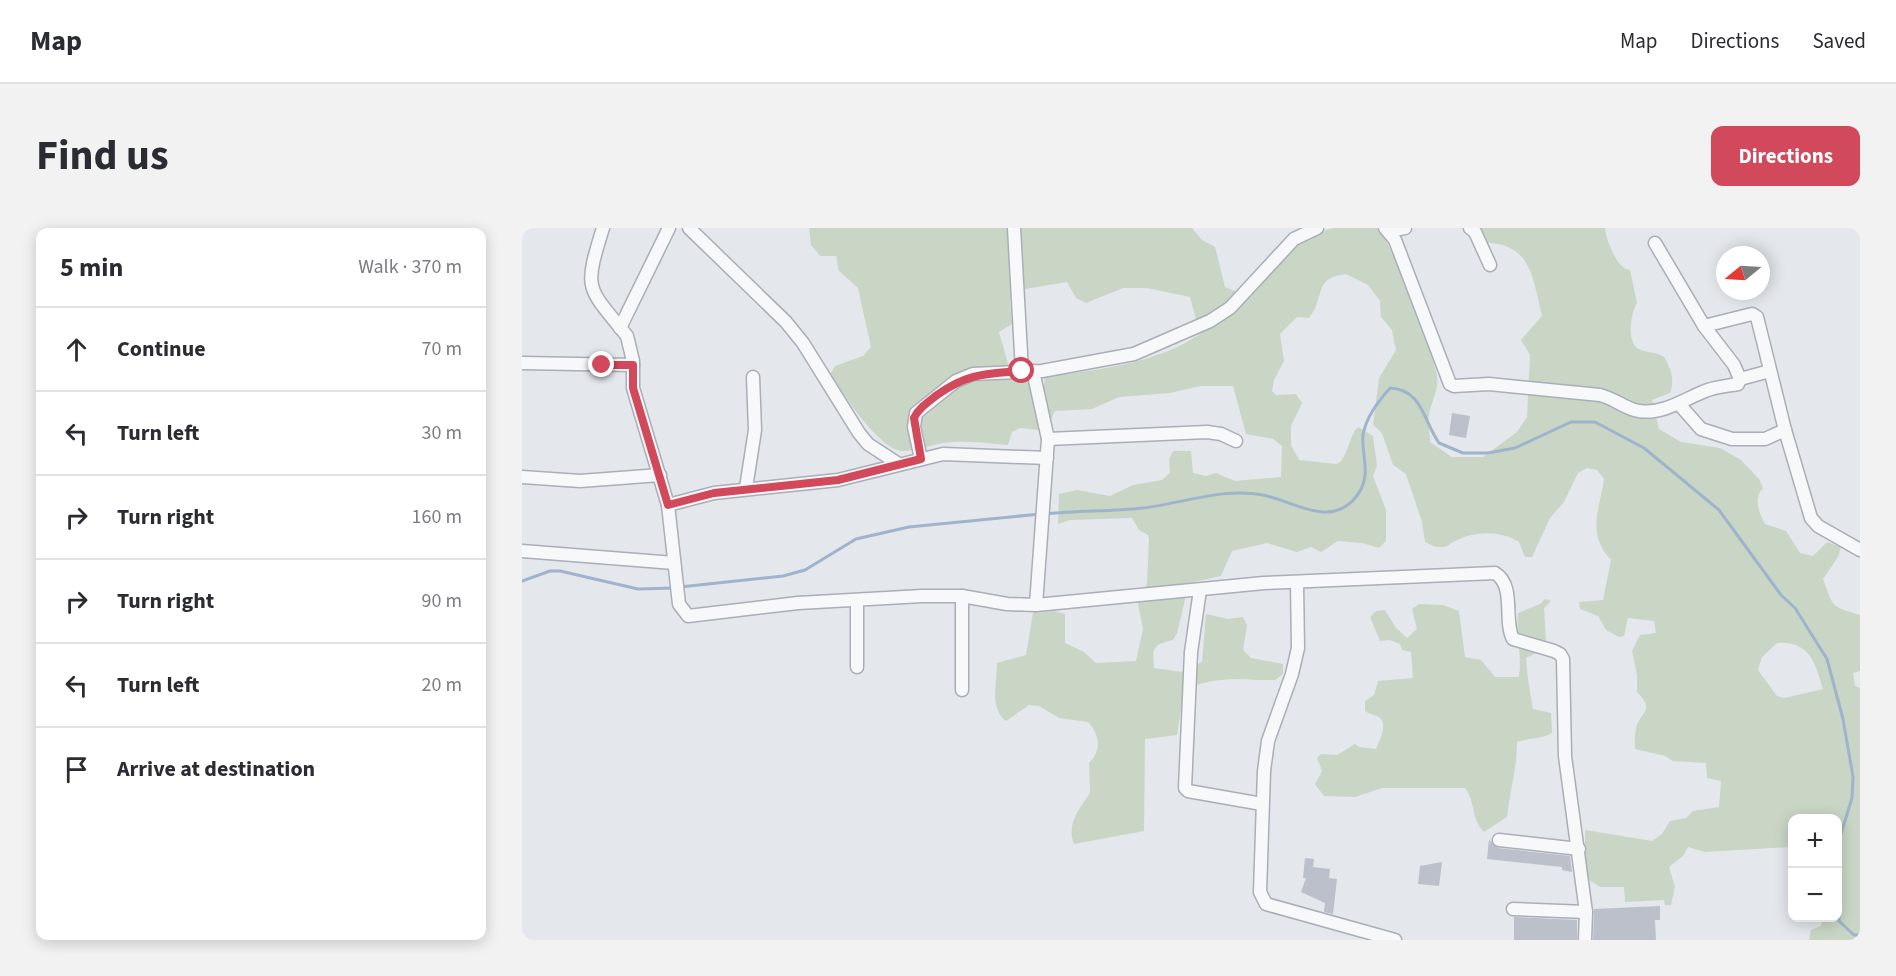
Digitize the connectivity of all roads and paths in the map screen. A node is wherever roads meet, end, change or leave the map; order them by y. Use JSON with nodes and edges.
{"nodes":[{"id":1,"x":603,"y":228,"type":"edge"},
{"id":2,"x":669,"y":228,"type":"edge"},
{"id":3,"x":689,"y":228,"type":"edge"},
{"id":4,"x":1014,"y":228,"type":"edge"},
{"id":5,"x":1317,"y":228,"type":"edge"},
{"id":6,"x":1405,"y":228,"type":"edge"},
{"id":7,"x":1470,"y":228,"type":"edge"},
{"id":8,"x":1387,"y":229,"type":"edge"},
{"id":9,"x":1293,"y":233,"type":"edge"},
{"id":10,"x":1656,"y":243,"type":"dead end"},
{"id":11,"x":1490,"y":265,"type":"dead end"},
{"id":12,"x":1704,"y":326,"type":"junction"},
{"id":13,"x":620,"y":328,"type":"junction"},
{"id":14,"x":522,"y":363,"type":"edge"},
{"id":15,"x":633,"y":365,"type":"junction"},
{"id":16,"x":1028,"y":371,"type":"junction"},
{"id":17,"x":1770,"y":371,"type":"junction"},
{"id":18,"x":753,"y":377,"type":"dead end"},
{"id":19,"x":1740,"y":379,"type":"junction"},
{"id":20,"x":1679,"y":404,"type":"junction"},
{"id":21,"x":1785,"y":430,"type":"junction"},
{"id":22,"x":1048,"y":440,"type":"junction"},
{"id":23,"x":1236,"y":441,"type":"dead end"},
{"id":24,"x":1047,"y":458,"type":"junction"},
{"id":25,"x":921,"y":459,"type":"junction"},
{"id":26,"x":897,"y":464,"type":"junction"},
{"id":27,"x":660,"y":475,"type":"junction"},
{"id":28,"x":522,"y":477,"type":"edge"},
{"id":29,"x":746,"y":488,"type":"junction"},
{"id":30,"x":668,"y":505,"type":"junction"},
{"id":31,"x":1860,"y":550,"type":"edge"},
{"id":32,"x":522,"y":551,"type":"edge"},
{"id":33,"x":674,"y":563,"type":"junction"},
{"id":34,"x":1297,"y":583,"type":"junction"},
{"id":35,"x":1200,"y":590,"type":"junction"},
{"id":36,"x":962,"y":596,"type":"junction"},
{"id":37,"x":857,"y":602,"type":"junction"},
{"id":38,"x":1036,"y":605,"type":"junction"},
{"id":39,"x":857,"y":667,"type":"dead end"},
{"id":40,"x":962,"y":690,"type":"dead end"},
{"id":41,"x":1262,"y":804,"type":"junction"},
{"id":42,"x":1499,"y":840,"type":"dead end"},
{"id":43,"x":1579,"y":849,"type":"junction"},
{"id":44,"x":1513,"y":909,"type":"dead end"},
{"id":45,"x":1586,"y":912,"type":"junction"},
{"id":46,"x":1395,"y":940,"type":"edge"},
{"id":47,"x":1585,"y":940,"type":"edge"}],
"edges":[{"from":1,"to":13,"type":"street"},
{"from":2,"to":13,"type":"street"},
{"from":3,"to":26,"type":"street"},
{"from":4,"to":16,"type":"street"},
{"from":5,"to":9,"type":"street"},
{"from":6,"to":8,"type":"street"},
{"from":7,"to":11,"type":"street"},
{"from":8,"to":20,"type":"street"},
{"from":9,"to":16,"type":"street"},
{"from":10,"to":12,"type":"street"},
{"from":12,"to":17,"type":"street"},
{"from":12,"to":19,"type":"street"},
{"from":13,"to":15,"type":"street"},
{"from":14,"to":15,"type":"street"},
{"from":15,"to":27,"type":"street"},
{"from":16,"to":22,"type":"street"},
{"from":16,"to":25,"type":"street"},
{"from":17,"to":19,"type":"street"},
{"from":17,"to":21,"type":"street"},
{"from":18,"to":29,"type":"street"},
{"from":19,"to":20,"type":"street"},
{"from":20,"to":21,"type":"street"},
{"from":21,"to":31,"type":"street"},
{"from":22,"to":23,"type":"street"},
{"from":22,"to":24,"type":"street"},
{"from":24,"to":25,"type":"street"},
{"from":24,"to":38,"type":"street"},
{"from":25,"to":26,"type":"street"},
{"from":26,"to":29,"type":"street"},
{"from":27,"to":28,"type":"street"},
{"from":27,"to":30,"type":"street"},
{"from":29,"to":30,"type":"street"},
{"from":30,"to":33,"type":"street"},
{"from":32,"to":33,"type":"street"},
{"from":33,"to":37,"type":"street"},
{"from":34,"to":35,"type":"street"},
{"from":34,"to":41,"type":"street"},
{"from":34,"to":43,"type":"street"},
{"from":35,"to":38,"type":"street"},
{"from":35,"to":41,"type":"street"},
{"from":36,"to":37,"type":"street"},
{"from":36,"to":38,"type":"street"},
{"from":36,"to":40,"type":"street"},
{"from":37,"to":39,"type":"street"},
{"from":41,"to":46,"type":"street"},
{"from":42,"to":43,"type":"street"},
{"from":43,"to":45,"type":"street"},
{"from":44,"to":45,"type":"street"},
{"from":45,"to":47,"type":"street"}]}
